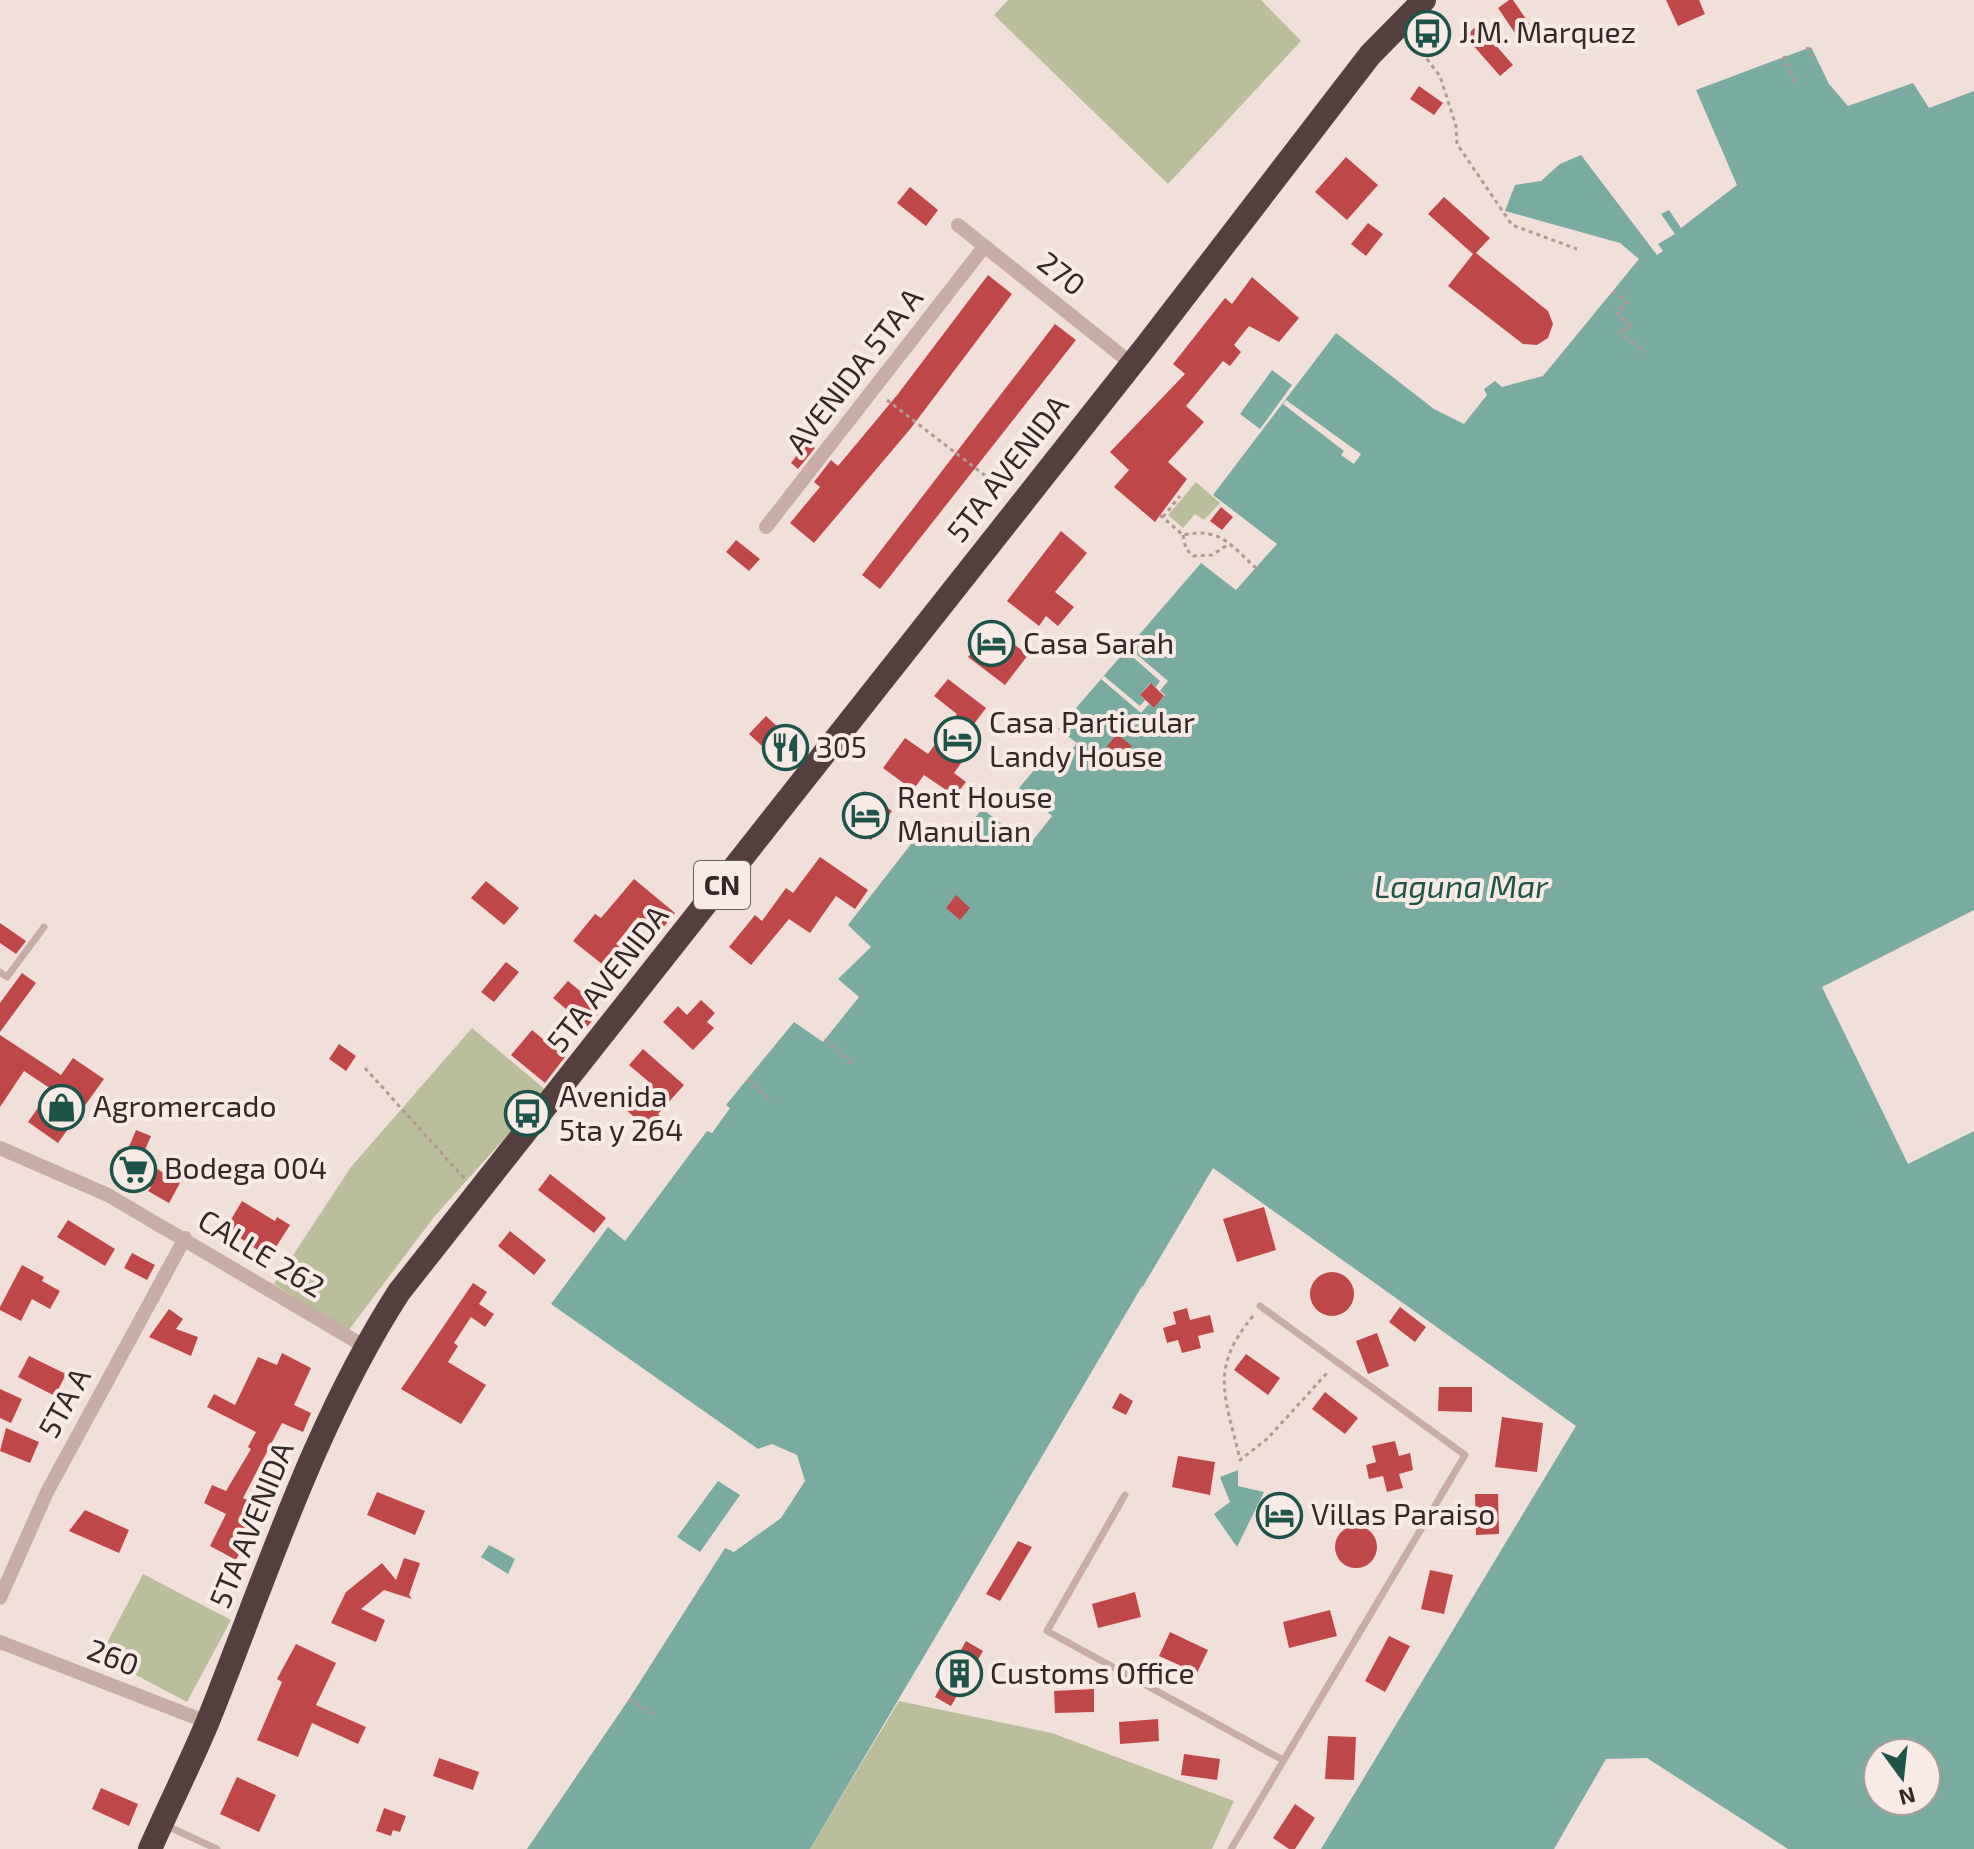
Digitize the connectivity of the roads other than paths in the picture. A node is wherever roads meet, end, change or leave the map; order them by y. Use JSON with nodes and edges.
{"nodes":[{"id":1,"x":1424,"y":0,"type":"edge"},
{"id":2,"x":958,"y":225,"type":"dead end"},
{"id":3,"x":984,"y":247,"type":"junction"},
{"id":4,"x":1132,"y":364,"type":"junction"},
{"id":5,"x":766,"y":527,"type":"dead end"},
{"id":6,"x":44,"y":927,"type":"dead end"},
{"id":7,"x":0,"y":972,"type":"edge"},
{"id":8,"x":0,"y":1148,"type":"edge"},
{"id":9,"x":185,"y":1238,"type":"junction"},
{"id":10,"x":1260,"y":1306,"type":"road end"},
{"id":11,"x":364,"y":1346,"type":"junction"},
{"id":12,"x":1125,"y":1495,"type":"dead end"},
{"id":13,"x":0,"y":1598,"type":"edge"},
{"id":14,"x":0,"y":1642,"type":"edge"},
{"id":15,"x":207,"y":1722,"type":"junction"},
{"id":16,"x":1281,"y":1759,"type":"junction"},
{"id":17,"x":161,"y":1823,"type":"junction"},
{"id":18,"x":150,"y":1849,"type":"edge"},
{"id":19,"x":217,"y":1849,"type":"edge"},
{"id":20,"x":1231,"y":1849,"type":"edge"}],
"edges":[{"from":1,"to":4,"type":"highway","name":"5TA AVENIDA","number":"CN"},
{"from":2,"to":3,"type":"street","name":"270"},
{"from":3,"to":4,"type":"street","name":"270"},
{"from":3,"to":5,"type":"street","name":"AVENIDA 5TA A"},
{"from":4,"to":11,"type":"highway","name":"5TA AVENIDA","number":"CN"},
{"from":6,"to":7,"type":"lane"},
{"from":8,"to":9,"type":"street","name":"CALLE 262"},
{"from":9,"to":11,"type":"street","name":"CALLE 262"},
{"from":9,"to":13,"type":"street","name":"5TA A"},
{"from":10,"to":16,"type":"lane"},
{"from":11,"to":15,"type":"highway","name":"5TA AVENIDA","number":"CN"},
{"from":12,"to":16,"type":"lane"},
{"from":14,"to":15,"type":"street","name":"260"},
{"from":15,"to":17,"type":"highway","name":"5TA AVENIDA","number":"CN"},
{"from":16,"to":20,"type":"lane"},
{"from":17,"to":18,"type":"highway","name":"5TA AVENIDA","number":"CN"},
{"from":17,"to":19,"type":"lane"}]}
